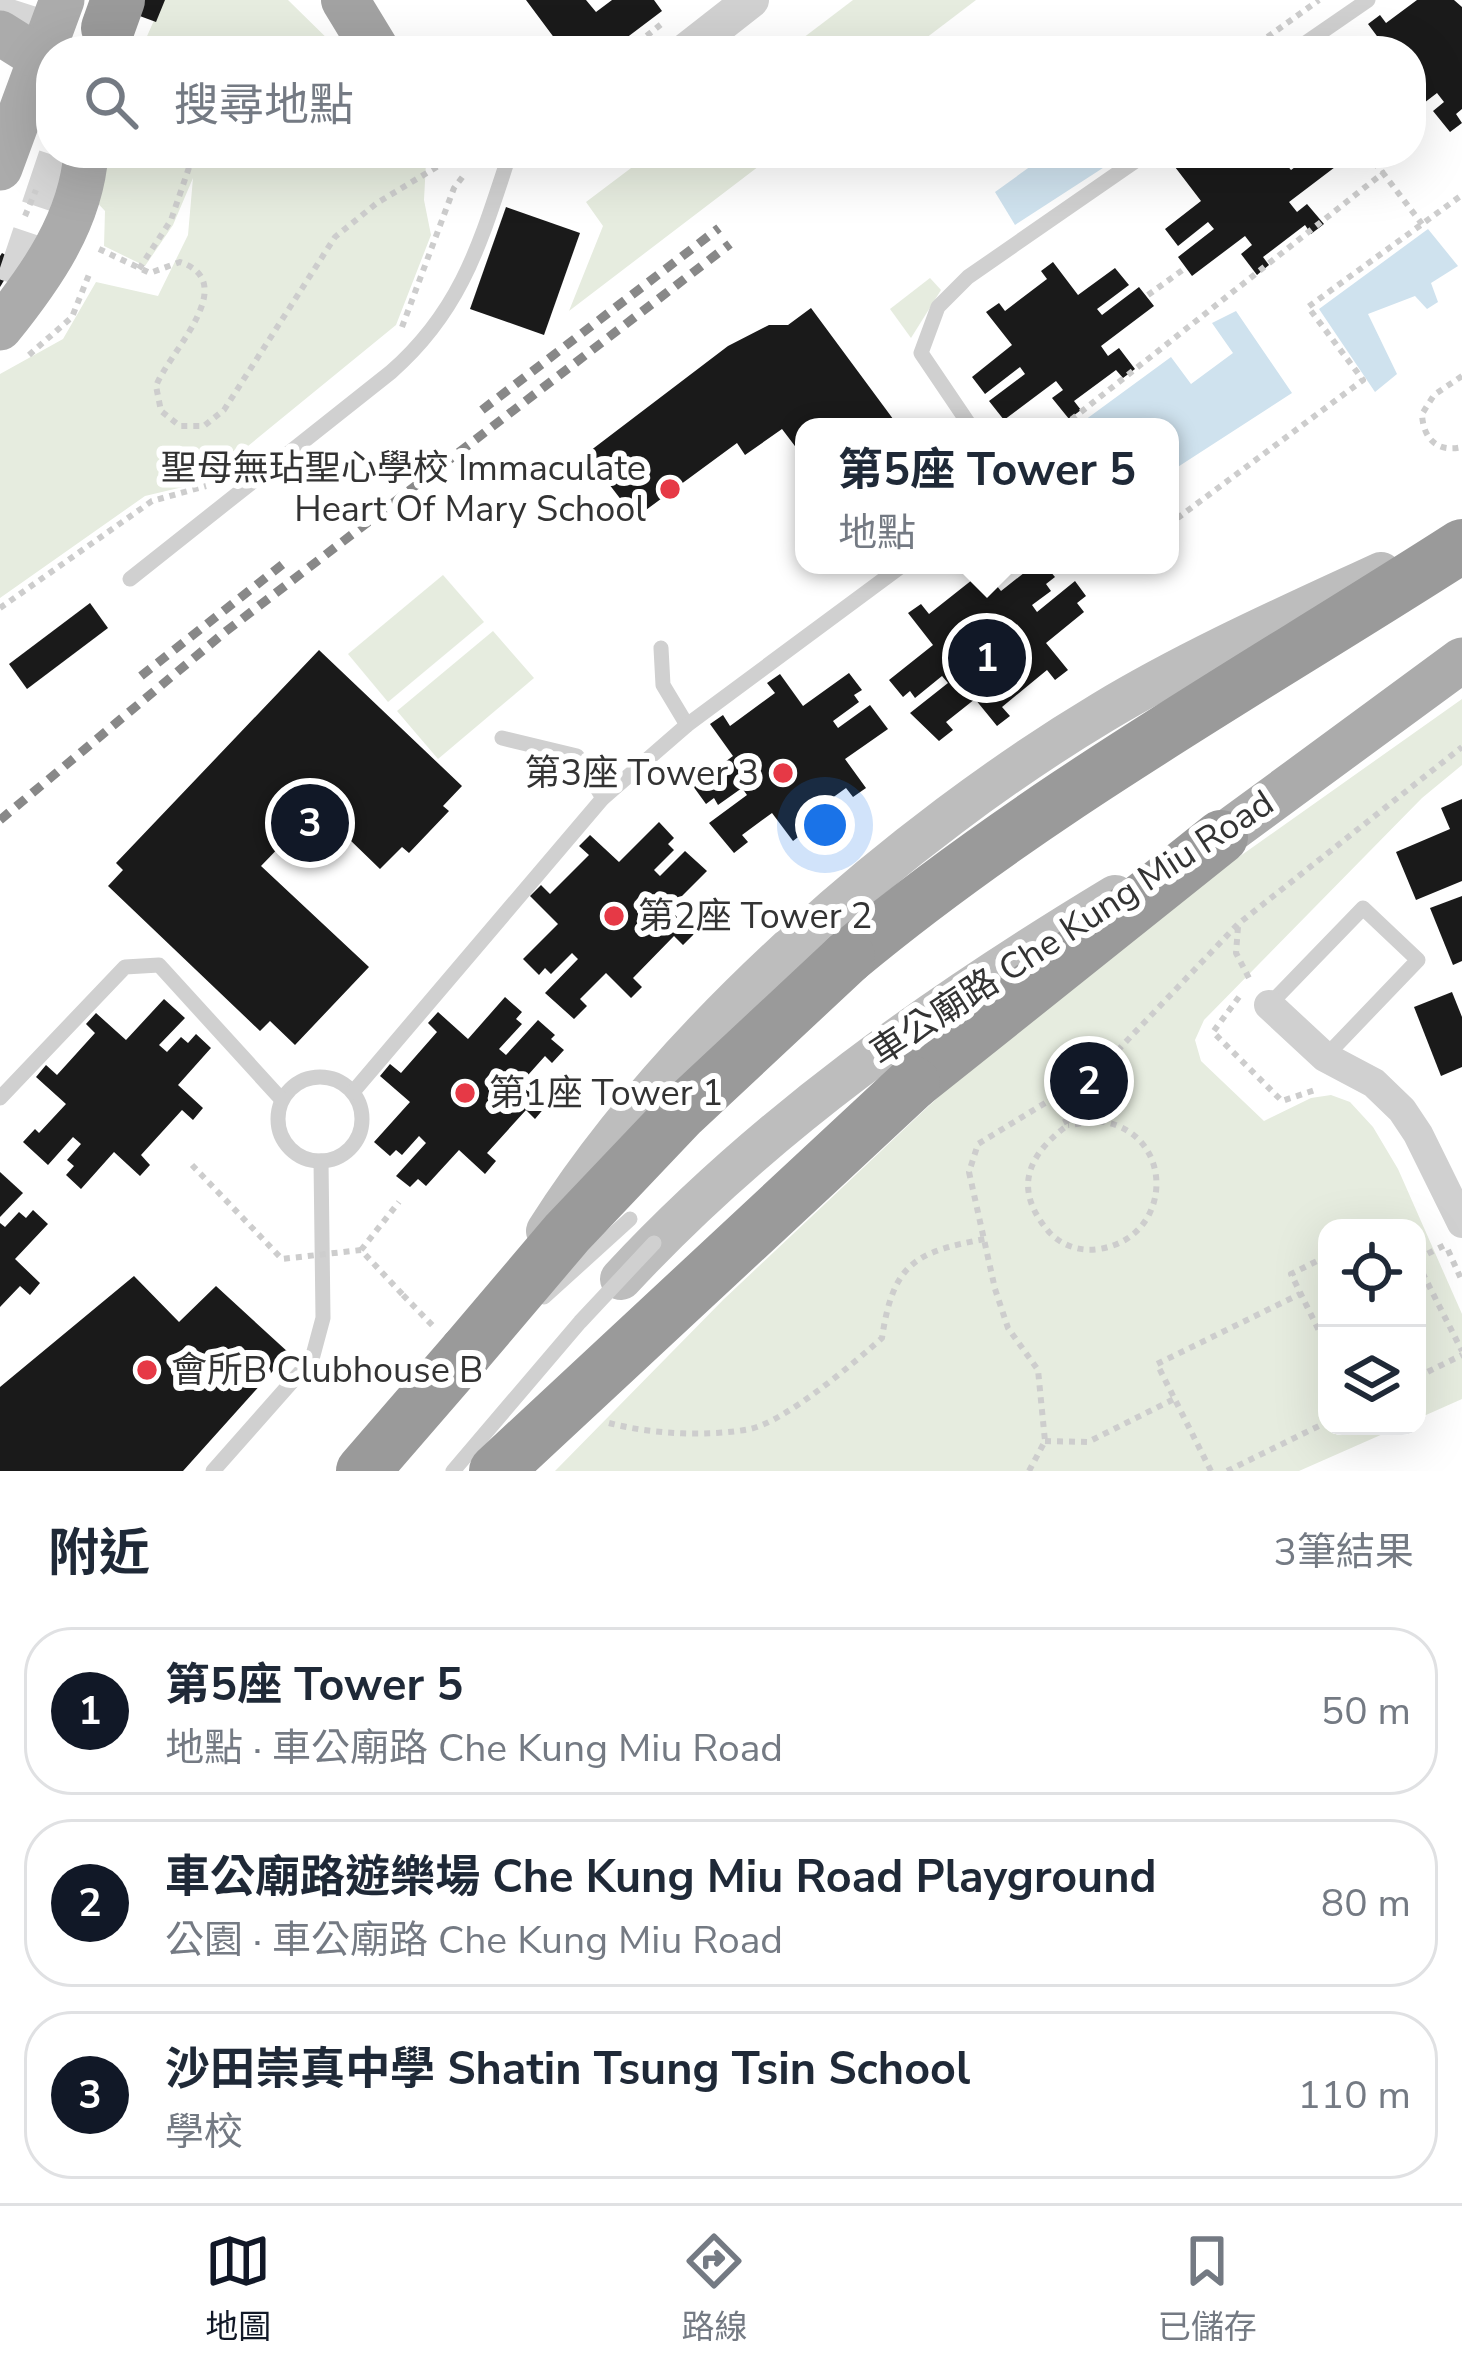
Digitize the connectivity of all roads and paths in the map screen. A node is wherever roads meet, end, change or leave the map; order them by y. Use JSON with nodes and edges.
{"nodes":[{"id":1,"x":62,"y":0,"type":"edge"},
{"id":2,"x":330,"y":0,"type":"edge"},
{"id":3,"x":345,"y":0,"type":"edge"},
{"id":4,"x":751,"y":0,"type":"edge"},
{"id":5,"x":1319,"y":0,"type":"edge"},
{"id":6,"x":1368,"y":0,"type":"edge"},
{"id":7,"x":675,"y":13,"type":"dead end"},
{"id":8,"x":3,"y":36,"type":"edge"},
{"id":9,"x":53,"y":36,"type":"edge"},
{"id":10,"x":362,"y":36,"type":"edge"},
{"id":11,"x":366,"y":36,"type":"edge"},
{"id":12,"x":647,"y":36,"type":"edge"},
{"id":13,"x":705,"y":36,"type":"edge"},
{"id":14,"x":1269,"y":36,"type":"edge"},
{"id":15,"x":1316,"y":36,"type":"edge"},
{"id":16,"x":36,"y":56,"type":"edge"},
{"id":17,"x":36,"y":105,"type":"edge"},
{"id":18,"x":96,"y":168,"type":"edge"},
{"id":19,"x":189,"y":168,"type":"edge"},
{"id":20,"x":435,"y":168,"type":"edge"},
{"id":21,"x":505,"y":168,"type":"edge"},
{"id":22,"x":1125,"y":168,"type":"edge"},
{"id":23,"x":1379,"y":168,"type":"edge"},
{"id":24,"x":1383,"y":172,"type":"junction"},
{"id":25,"x":464,"y":175,"type":"dead end"},
{"id":26,"x":18,"y":178,"type":"edge"},
{"id":27,"x":1462,"y":195,"type":"edge"},
{"id":28,"x":24,"y":220,"type":"dead end"},
{"id":29,"x":1422,"y":224,"type":"junction"},
{"id":30,"x":98,"y":248,"type":"dead end"},
{"id":31,"x":139,"y":268,"type":"junction"},
{"id":32,"x":1184,"y":268,"type":"dead end"},
{"id":33,"x":1148,"y":295,"type":"dead end"},
{"id":34,"x":0,"y":328,"type":"edge"},
{"id":35,"x":401,"y":330,"type":"dead end"},
{"id":36,"x":1462,"y":376,"type":"edge"},
{"id":37,"x":965,"y":418,"type":"edge"},
{"id":38,"x":1073,"y":418,"type":"edge"},
{"id":39,"x":1462,"y":447,"type":"edge"},
{"id":40,"x":223,"y":473,"type":"dead end"},
{"id":41,"x":1179,"y":517,"type":"edge"},
{"id":42,"x":1462,"y":536,"type":"edge"},
{"id":43,"x":1462,"y":546,"type":"edge"},
{"id":44,"x":891,"y":574,"type":"edge"},
{"id":45,"x":130,"y":579,"type":"dead end"},
{"id":46,"x":0,"y":608,"type":"edge"},
{"id":47,"x":661,"y":648,"type":"dead end"},
{"id":48,"x":1462,"y":659,"type":"edge"},
{"id":49,"x":687,"y":725,"type":"junction"},
{"id":50,"x":502,"y":738,"type":"dead end"},
{"id":51,"x":1462,"y":747,"type":"edge"},
{"id":52,"x":603,"y":798,"type":"junction"},
{"id":53,"x":1221,"y":837,"type":"junction"},
{"id":54,"x":1238,"y":924,"type":"junction"},
{"id":55,"x":1269,"y":1005,"type":"joint"},
{"id":56,"x":1327,"y":1072,"type":"junction"},
{"id":57,"x":353,"y":1092,"type":"junction"},
{"id":58,"x":1054,"y":1097,"type":"junction"},
{"id":59,"x":0,"y":1098,"type":"edge"},
{"id":60,"x":282,"y":1100,"type":"junction"},
{"id":61,"x":1068,"y":1125,"type":"junction"},
{"id":62,"x":321,"y":1161,"type":"junction"},
{"id":63,"x":192,"y":1165,"type":"dead end"},
{"id":64,"x":399,"y":1202,"type":"dead end"},
{"id":65,"x":630,"y":1220,"type":"dead end"},
{"id":66,"x":1453,"y":1226,"type":"edge"},
{"id":67,"x":985,"y":1239,"type":"junction"},
{"id":68,"x":654,"y":1244,"type":"dead end"},
{"id":69,"x":361,"y":1250,"type":"junction"},
{"id":70,"x":1426,"y":1252,"type":"edge"},
{"id":71,"x":1318,"y":1260,"type":"edge"},
{"id":72,"x":1426,"y":1279,"type":"edge"},
{"id":73,"x":1462,"y":1281,"type":"edge"},
{"id":74,"x":1300,"y":1294,"type":"junction"},
{"id":75,"x":532,"y":1306,"type":"dead end"},
{"id":76,"x":516,"y":1317,"type":"dead end"},
{"id":77,"x":1318,"y":1329,"type":"edge"},
{"id":78,"x":449,"y":1339,"type":"junction"},
{"id":79,"x":1462,"y":1353,"type":"edge"},
{"id":80,"x":1426,"y":1372,"type":"edge"},
{"id":81,"x":1174,"y":1399,"type":"junction"},
{"id":82,"x":599,"y":1425,"type":"dead end"},
{"id":83,"x":1318,"y":1426,"type":"edge"},
{"id":84,"x":1045,"y":1441,"type":"junction"},
{"id":85,"x":214,"y":1471,"type":"edge"},
{"id":86,"x":363,"y":1471,"type":"edge"},
{"id":87,"x":386,"y":1471,"type":"edge"},
{"id":88,"x":448,"y":1471,"type":"edge"},
{"id":89,"x":496,"y":1471,"type":"edge"},
{"id":90,"x":1029,"y":1471,"type":"edge"},
{"id":91,"x":1210,"y":1471,"type":"edge"},
{"id":92,"x":1227,"y":1471,"type":"edge"}],
"edges":[{"from":1,"to":9,"type":"main road"},
{"from":2,"to":10,"type":"street"},
{"from":3,"to":11,"type":"highway"},
{"from":4,"to":13,"type":"street"},
{"from":5,"to":14,"type":"path"},
{"from":6,"to":15,"type":"lane"},
{"from":7,"to":12,"type":"path"},
{"from":8,"to":16,"type":"main road","bridge":true},
{"from":17,"to":26,"type":"main road"},
{"from":18,"to":34,"type":"main road","bridge":true},
{"from":19,"to":31,"type":"path"},
{"from":20,"to":31,"type":"path"},
{"from":21,"to":45,"type":"lane"},
{"from":22,"to":37,"type":"lane"},
{"from":23,"to":24,"type":"path"},
{"from":24,"to":29,"type":"path"},
{"from":24,"to":38,"type":"path"},
{"from":25,"to":35,"type":"path"},
{"from":26,"to":28,"type":"path"},
{"from":27,"to":29,"type":"path"},
{"from":29,"to":41,"type":"path"},
{"from":30,"to":31,"type":"path"},
{"from":32,"to":33,"type":"path"},
{"from":36,"to":39,"type":"path"},
{"from":40,"to":46,"type":"path"},
{"from":42,"to":87,"type":"main road"},
{"from":43,"to":78,"type":"highway","bridge":true},
{"from":44,"to":49,"type":"lane"},
{"from":47,"to":49,"type":"lane"},
{"from":48,"to":53,"type":"main road","name":"車公廟路 Che Kung Miu Road"},
{"from":49,"to":52,"type":"lane"},
{"from":50,"to":52,"type":"lane"},
{"from":51,"to":54,"type":"path"},
{"from":52,"to":57,"type":"lane"},
{"from":53,"to":88,"type":"main road","name":"車公廟路 Che Kung Miu Road"},
{"from":53,"to":89,"type":"highway","bridge":true},
{"from":54,"to":56,"type":"path"},
{"from":54,"to":58,"type":"path"},
{"from":55,"to":56,"type":"street"},
{"from":55,"to":56,"type":"lane"},
{"from":56,"to":66,"type":"street"},
{"from":57,"to":60,"type":"lane"},
{"from":57,"to":62,"type":"lane"},
{"from":58,"to":61,"type":"path"},
{"from":58,"to":67,"type":"path"},
{"from":59,"to":60,"type":"lane"},
{"from":60,"to":62,"type":"lane"},
{"from":61,"to":61,"type":"path"},
{"from":62,"to":85,"type":"lane"},
{"from":63,"to":69,"type":"path","bridge":true},
{"from":64,"to":69,"type":"path"},
{"from":65,"to":75,"type":"lane"},
{"from":66,"to":70,"type":"path"},
{"from":66,"to":73,"type":"path"},
{"from":67,"to":82,"type":"path"},
{"from":67,"to":84,"type":"path"},
{"from":68,"to":88,"type":"lane","bridge":true},
{"from":69,"to":78,"type":"path","bridge":true},
{"from":71,"to":74,"type":"path"},
{"from":72,"to":79,"type":"path"},
{"from":74,"to":77,"type":"path"},
{"from":74,"to":81,"type":"path"},
{"from":76,"to":78,"type":"lane","bridge":true},
{"from":78,"to":86,"type":"highway"},
{"from":79,"to":80,"type":"path"},
{"from":81,"to":84,"type":"path"},
{"from":81,"to":91,"type":"path"},
{"from":83,"to":92,"type":"path"},
{"from":84,"to":90,"type":"path"}]}
